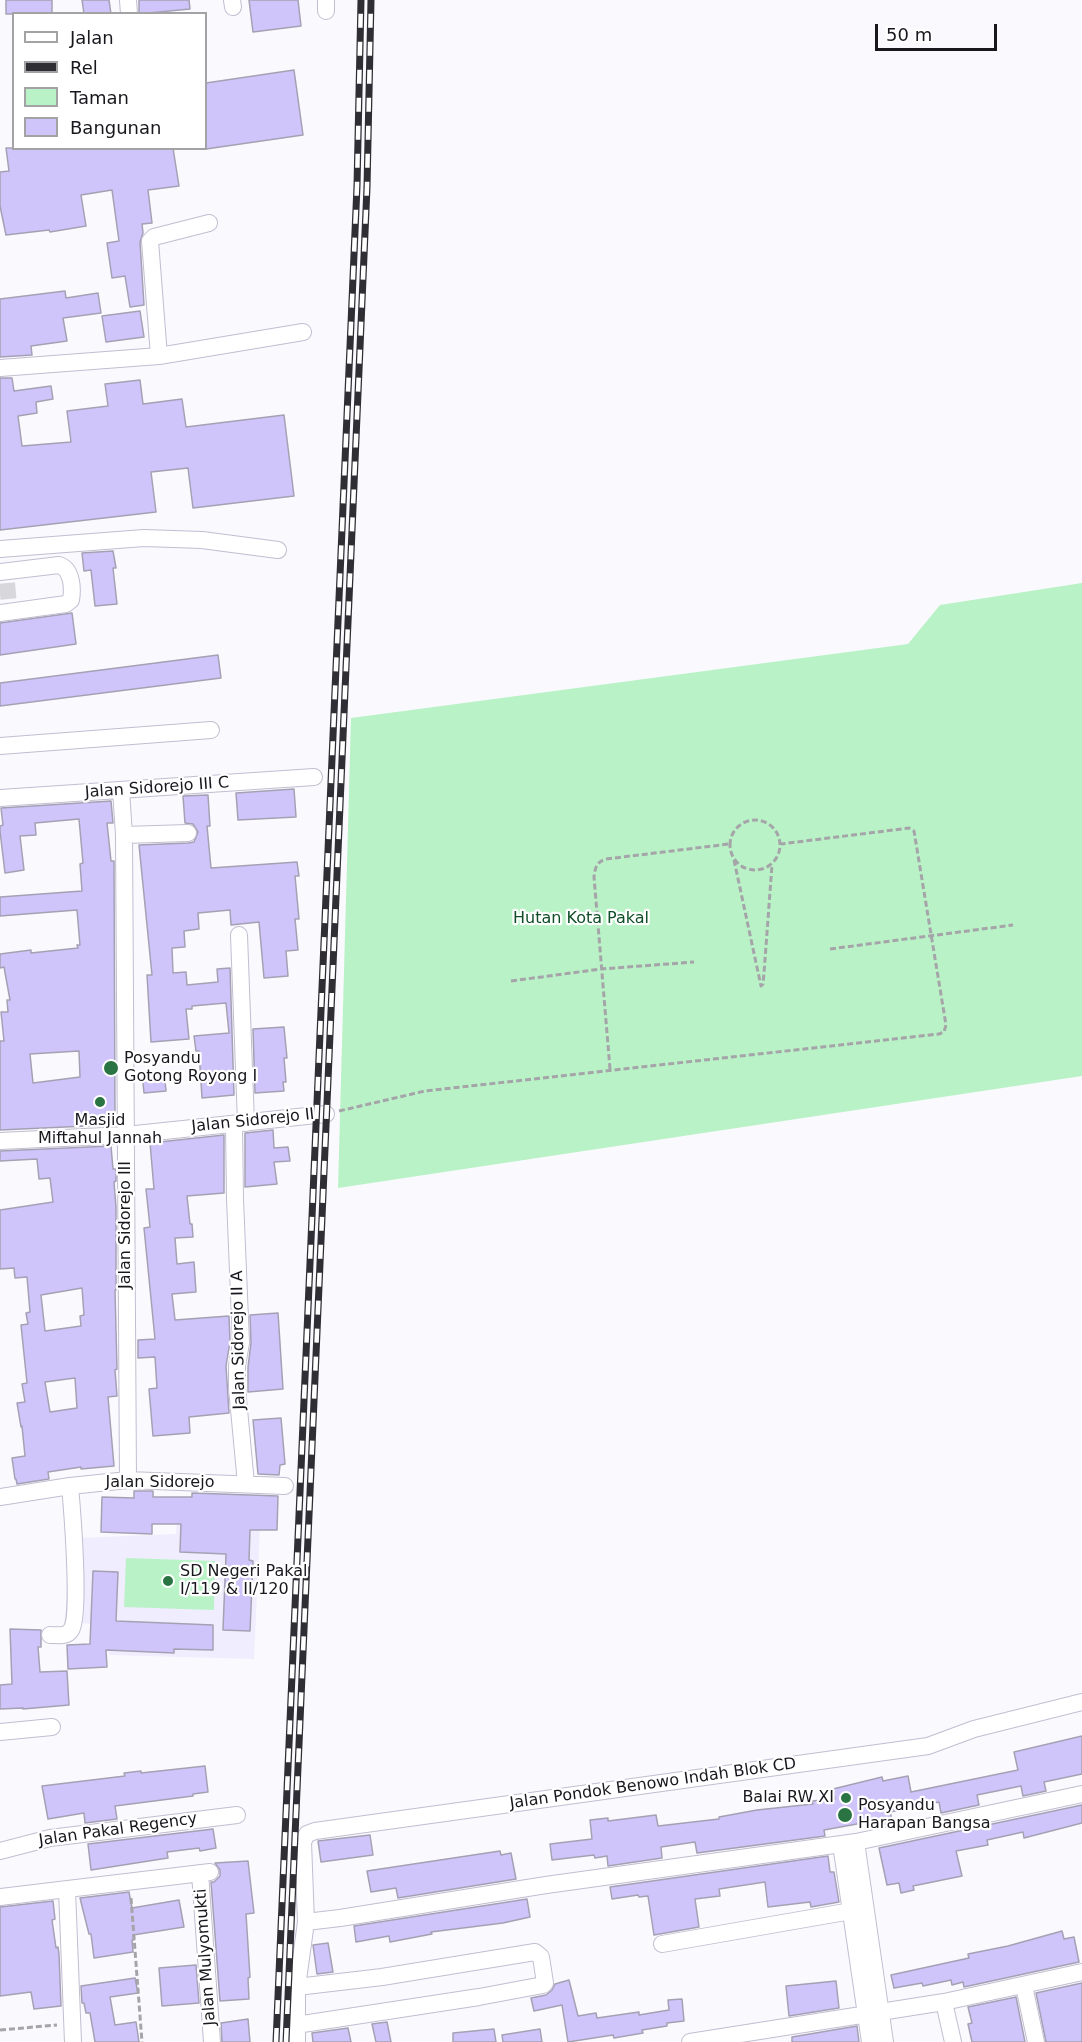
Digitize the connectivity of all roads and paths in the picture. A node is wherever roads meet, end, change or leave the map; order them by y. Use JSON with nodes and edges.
{"nodes":[{"id":1,"x":210,"y":223,"type":"dead end"},
{"id":2,"x":303,"y":332,"type":"dead end"},
{"id":3,"x":159,"y":356,"type":"junction"},
{"id":4,"x":0,"y":368,"type":"edge"},
{"id":5,"x":0,"y":549,"type":"edge"},
{"id":6,"x":278,"y":550,"type":"dead end"},
{"id":7,"x":2,"y":576,"type":"edge"},
{"id":8,"x":3,"y":610,"type":"edge"},
{"id":9,"x":211,"y":730,"type":"dead end"},
{"id":10,"x":0,"y":746,"type":"edge"},
{"id":11,"x":314,"y":777,"type":"dead end"},
{"id":12,"x":122,"y":790,"type":"junction"},
{"id":13,"x":0,"y":798,"type":"edge"},
{"id":14,"x":188,"y":833,"type":"dead end"},
{"id":15,"x":124,"y":835,"type":"junction"},
{"id":16,"x":729,"y":844,"type":"junction"},
{"id":17,"x":781,"y":844,"type":"junction"},
{"id":18,"x":734,"y":860,"type":"junction"},
{"id":19,"x":772,"y":865,"type":"junction"},
{"id":20,"x":1013,"y":924,"type":"dead end"},
{"id":21,"x":239,"y":935,"type":"dead end"},
{"id":22,"x":931,"y":935,"type":"junction"},
{"id":23,"x":830,"y":949,"type":"dead end"},
{"id":24,"x":694,"y":962,"type":"dead end"},
{"id":25,"x":601,"y":969,"type":"junction"},
{"id":26,"x":511,"y":981,"type":"dead end"},
{"id":27,"x":610,"y":1069,"type":"junction"},
{"id":28,"x":326,"y":1114,"type":"joint"},
{"id":29,"x":240,"y":1124,"type":"junction"},
{"id":30,"x":126,"y":1135,"type":"junction"},
{"id":31,"x":0,"y":1141,"type":"edge"},
{"id":32,"x":128,"y":1480,"type":"junction"},
{"id":33,"x":246,"y":1484,"type":"junction"},
{"id":34,"x":70,"y":1486,"type":"junction"},
{"id":35,"x":285,"y":1486,"type":"dead end"},
{"id":36,"x":0,"y":1497,"type":"edge"},
{"id":37,"x":50,"y":1635,"type":"dead end"},
{"id":38,"x":1082,"y":1702,"type":"edge"},
{"id":39,"x":52,"y":1727,"type":"dead end"},
{"id":40,"x":0,"y":1732,"type":"edge"},
{"id":41,"x":1082,"y":1794,"type":"edge"},
{"id":42,"x":237,"y":1815,"type":"dead end"},
{"id":43,"x":848,"y":1843,"type":"junction"},
{"id":44,"x":0,"y":1851,"type":"edge"},
{"id":45,"x":129,"y":1881,"type":"junction"},
{"id":46,"x":67,"y":1890,"type":"junction"},
{"id":47,"x":0,"y":1897,"type":"edge"},
{"id":48,"x":851,"y":1911,"type":"junction"},
{"id":49,"x":306,"y":1922,"type":"junction"},
{"id":50,"x":662,"y":1944,"type":"dead end"},
{"id":51,"x":1082,"y":1972,"type":"edge"},
{"id":52,"x":1024,"y":1986,"type":"junction"},
{"id":53,"x":297,"y":1988,"type":"junction"},
{"id":54,"x":944,"y":2002,"type":"junction"},
{"id":55,"x":873,"y":2013,"type":"junction"},
{"id":56,"x":71,"y":2024,"type":"junction"},
{"id":57,"x":0,"y":2030,"type":"edge"},
{"id":58,"x":296,"y":2034,"type":"edge"},
{"id":59,"x":73,"y":2042,"type":"edge"},
{"id":60,"x":142,"y":2042,"type":"edge"},
{"id":61,"x":212,"y":2042,"type":"edge"},
{"id":62,"x":690,"y":2042,"type":"edge"},
{"id":63,"x":870,"y":2042,"type":"edge"},
{"id":64,"x":885,"y":2042,"type":"edge"},
{"id":65,"x":954,"y":2042,"type":"edge"},
{"id":66,"x":1035,"y":2042,"type":"edge"}],
"edges":[{"from":1,"to":3,"type":"street"},
{"from":2,"to":3,"type":"street"},
{"from":3,"to":4,"type":"street"},
{"from":5,"to":6,"type":"street"},
{"from":7,"to":8,"type":"street"},
{"from":9,"to":10,"type":"street"},
{"from":11,"to":12,"type":"street","name":"Jalan Sidorejo III C"},
{"from":12,"to":13,"type":"street","name":"Jalan Sidorejo III C"},
{"from":12,"to":15,"type":"street","name":"Jalan Sidorejo III"},
{"from":14,"to":15,"type":"street"},
{"from":15,"to":30,"type":"street","name":"Jalan Sidorejo III"},
{"from":16,"to":17,"type":"path"},
{"from":16,"to":18,"type":"path"},
{"from":16,"to":25,"type":"path"},
{"from":17,"to":19,"type":"path"},
{"from":17,"to":22,"type":"path"},
{"from":18,"to":19,"type":"path"},
{"from":18,"to":19,"type":"path"},
{"from":20,"to":22,"type":"path"},
{"from":21,"to":29,"type":"street","name":"Jalan Sidorejo II A"},
{"from":22,"to":23,"type":"path"},
{"from":22,"to":27,"type":"path"},
{"from":24,"to":25,"type":"path"},
{"from":25,"to":26,"type":"path"},
{"from":25,"to":27,"type":"path"},
{"from":27,"to":28,"type":"path"},
{"from":28,"to":29,"type":"street","name":"Jalan Sidorejo II"},
{"from":29,"to":30,"type":"street","name":"Jalan Sidorejo II"},
{"from":29,"to":33,"type":"street","name":"Jalan Sidorejo II A"},
{"from":30,"to":31,"type":"street","name":"Jalan Sidorejo II"},
{"from":30,"to":32,"type":"street","name":"Jalan Sidorejo III"},
{"from":32,"to":33,"type":"street","name":"Jalan Sidorejo"},
{"from":32,"to":34,"type":"street","name":"Jalan Sidorejo"},
{"from":33,"to":35,"type":"street","name":"Jalan Sidorejo"},
{"from":34,"to":36,"type":"street","name":"Jalan Sidorejo"},
{"from":34,"to":37,"type":"street"},
{"from":38,"to":49,"type":"street","name":"Jalan Pondok Benowo Indah Blok CD"},
{"from":39,"to":40,"type":"street"},
{"from":41,"to":43,"type":"street"},
{"from":42,"to":44,"type":"street","name":"Jalan Pakal Regency"},
{"from":43,"to":48,"type":"street"},
{"from":43,"to":49,"type":"street"},
{"from":43,"to":55,"type":"street"},
{"from":45,"to":46,"type":"street","name":"Jalan Mulyomukti"},
{"from":45,"to":60,"type":"path"},
{"from":45,"to":61,"type":"street","name":"Jalan Mulyomukti"},
{"from":46,"to":47,"type":"street","name":"Jalan Mulyomukti"},
{"from":46,"to":56,"type":"street"},
{"from":48,"to":50,"type":"street"},
{"from":48,"to":55,"type":"street"},
{"from":49,"to":53,"type":"street","name":"Jalan Pondok Benowo Indah Blok CD"},
{"from":51,"to":52,"type":"street"},
{"from":52,"to":54,"type":"street"},
{"from":52,"to":66,"type":"street"},
{"from":53,"to":58,"type":"street","name":"Jalan Pondok Benowo Indah Blok CD"},
{"from":53,"to":58,"type":"street"},
{"from":54,"to":55,"type":"street"},
{"from":54,"to":65,"type":"street"},
{"from":55,"to":62,"type":"street"},
{"from":55,"to":63,"type":"street"},
{"from":55,"to":64,"type":"street"},
{"from":56,"to":57,"type":"path"},
{"from":56,"to":59,"type":"street"}]}
